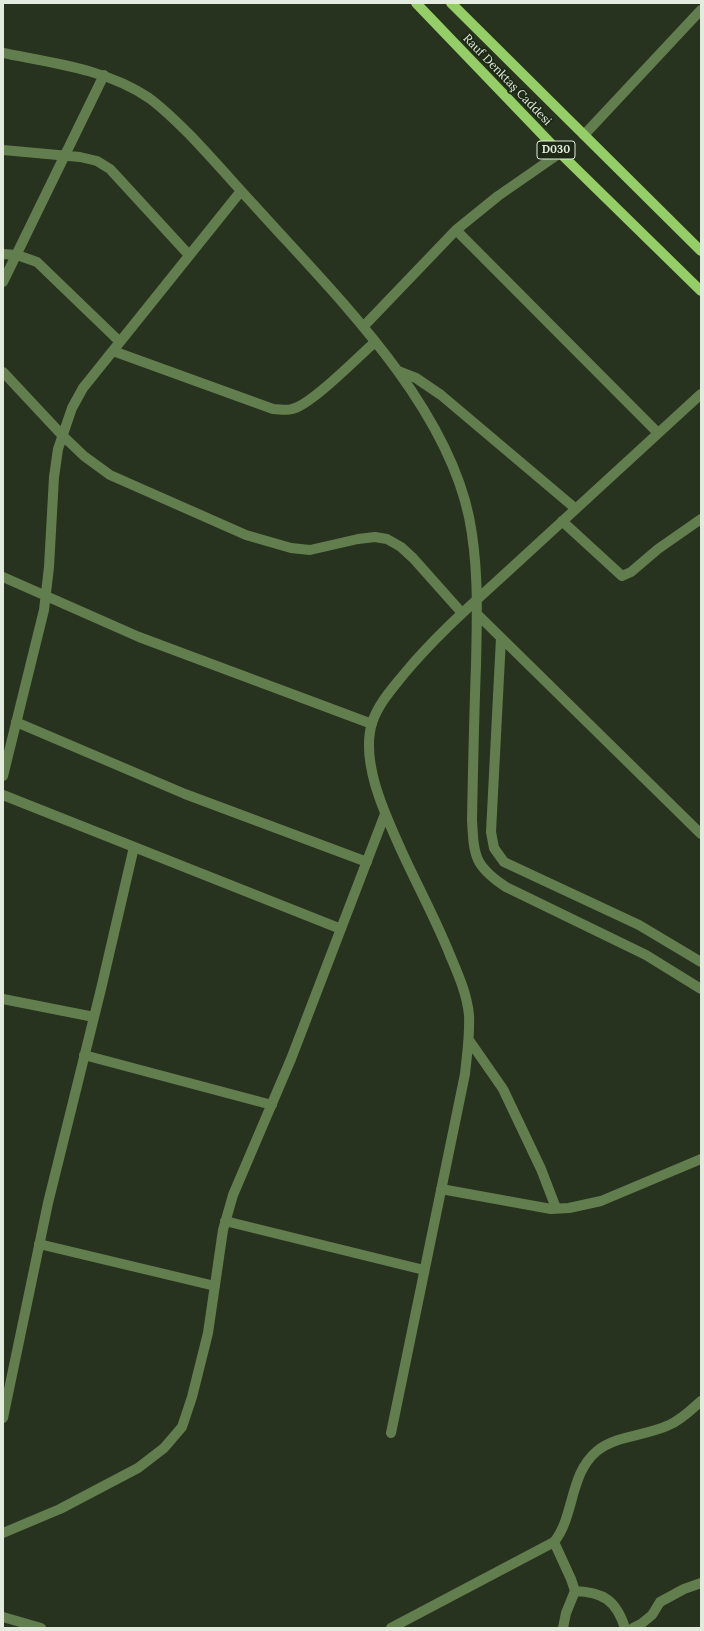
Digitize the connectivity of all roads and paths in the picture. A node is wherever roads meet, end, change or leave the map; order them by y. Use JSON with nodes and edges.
{"nodes":[{"id":1,"x":416,"y":3,"type":"edge"},
{"id":2,"x":451,"y":3,"type":"edge"},
{"id":3,"x":701,"y":10,"type":"edge"},
{"id":4,"x":3,"y":53,"type":"edge"},
{"id":5,"x":104,"y":75,"type":"junction"},
{"id":6,"x":584,"y":135,"type":"junction"},
{"id":7,"x":3,"y":150,"type":"edge"},
{"id":8,"x":560,"y":153,"type":"junction"},
{"id":9,"x":65,"y":155,"type":"junction"},
{"id":10,"x":241,"y":191,"type":"junction"},
{"id":11,"x":456,"y":230,"type":"junction"},
{"id":12,"x":701,"y":251,"type":"edge"},
{"id":13,"x":3,"y":254,"type":"edge"},
{"id":14,"x":16,"y":255,"type":"junction"},
{"id":15,"x":189,"y":256,"type":"junction"},
{"id":16,"x":3,"y":282,"type":"edge"},
{"id":17,"x":701,"y":291,"type":"edge"},
{"id":18,"x":362,"y":327,"type":"junction"},
{"id":19,"x":120,"y":342,"type":"junction"},
{"id":20,"x":375,"y":342,"type":"junction"},
{"id":21,"x":113,"y":351,"type":"junction"},
{"id":22,"x":396,"y":370,"type":"junction"},
{"id":23,"x":3,"y":372,"type":"edge"},
{"id":24,"x":701,"y":394,"type":"edge"},
{"id":25,"x":658,"y":433,"type":"junction"},
{"id":26,"x":62,"y":435,"type":"junction"},
{"id":27,"x":576,"y":509,"type":"junction"},
{"id":28,"x":701,"y":519,"type":"edge"},
{"id":29,"x":562,"y":521,"type":"junction"},
{"id":30,"x":3,"y":577,"type":"edge"},
{"id":31,"x":46,"y":596,"type":"junction"},
{"id":32,"x":477,"y":600,"type":"junction"},
{"id":33,"x":462,"y":614,"type":"junction"},
{"id":34,"x":477,"y":614,"type":"junction"},
{"id":35,"x":501,"y":638,"type":"junction"},
{"id":36,"x":16,"y":722,"type":"junction"},
{"id":37,"x":372,"y":724,"type":"junction"},
{"id":38,"x":3,"y":776,"type":"edge"},
{"id":39,"x":3,"y":795,"type":"edge"},
{"id":40,"x":386,"y":814,"type":"junction"},
{"id":41,"x":701,"y":834,"type":"edge"},
{"id":42,"x":134,"y":847,"type":"junction"},
{"id":43,"x":367,"y":862,"type":"junction"},
{"id":44,"x":341,"y":929,"type":"junction"},
{"id":45,"x":701,"y":962,"type":"edge"},
{"id":46,"x":701,"y":989,"type":"edge"},
{"id":47,"x":3,"y":999,"type":"edge"},
{"id":48,"x":94,"y":1017,"type":"junction"},
{"id":49,"x":469,"y":1040,"type":"junction"},
{"id":50,"x":84,"y":1054,"type":"junction"},
{"id":51,"x":272,"y":1105,"type":"junction"},
{"id":52,"x":701,"y":1159,"type":"edge"},
{"id":53,"x":441,"y":1189,"type":"junction"},
{"id":54,"x":556,"y":1208,"type":"junction"},
{"id":55,"x":225,"y":1221,"type":"junction"},
{"id":56,"x":39,"y":1244,"type":"junction"},
{"id":57,"x":424,"y":1270,"type":"junction"},
{"id":58,"x":215,"y":1286,"type":"junction"},
{"id":59,"x":701,"y":1401,"type":"edge"},
{"id":60,"x":3,"y":1418,"type":"edge"},
{"id":61,"x":391,"y":1433,"type":"dead end"},
{"id":62,"x":3,"y":1533,"type":"edge"},
{"id":63,"x":554,"y":1542,"type":"junction"},
{"id":64,"x":701,"y":1583,"type":"edge"},
{"id":65,"x":575,"y":1592,"type":"junction"},
{"id":66,"x":3,"y":1617,"type":"edge"},
{"id":67,"x":41,"y":1628,"type":"edge"},
{"id":68,"x":391,"y":1628,"type":"edge"},
{"id":69,"x":563,"y":1628,"type":"edge"},
{"id":70,"x":625,"y":1628,"type":"edge"},
{"id":71,"x":633,"y":1628,"type":"edge"}],
"edges":[{"from":1,"to":8,"type":"main road","name":"Rauf Denktaş Caddesi","number":"D030"},
{"from":2,"to":6,"type":"main road","name":"Rauf Denktaş Caddesi"},
{"from":3,"to":6,"type":"street"},
{"from":4,"to":5,"type":"street"},
{"from":5,"to":9,"type":"street"},
{"from":5,"to":10,"type":"street"},
{"from":6,"to":12,"type":"main road","name":"Rauf Denktaş Caddesi"},
{"from":7,"to":9,"type":"street"},
{"from":8,"to":11,"type":"street"},
{"from":8,"to":17,"type":"main road","name":"Rauf Denktaş Caddesi","number":"D030"},
{"from":9,"to":14,"type":"street"},
{"from":9,"to":15,"type":"street"},
{"from":10,"to":15,"type":"street"},
{"from":10,"to":18,"type":"street"},
{"from":11,"to":18,"type":"street"},
{"from":11,"to":25,"type":"street"},
{"from":13,"to":14,"type":"street"},
{"from":14,"to":16,"type":"street"},
{"from":14,"to":19,"type":"street"},
{"from":15,"to":19,"type":"street"},
{"from":18,"to":20,"type":"street"},
{"from":19,"to":21,"type":"street"},
{"from":20,"to":21,"type":"street"},
{"from":20,"to":22,"type":"street"},
{"from":21,"to":26,"type":"street"},
{"from":22,"to":27,"type":"street"},
{"from":22,"to":32,"type":"street"},
{"from":23,"to":26,"type":"street"},
{"from":24,"to":25,"type":"street"},
{"from":25,"to":27,"type":"street"},
{"from":26,"to":31,"type":"street"},
{"from":26,"to":33,"type":"street"},
{"from":27,"to":29,"type":"street"},
{"from":28,"to":29,"type":"street"},
{"from":29,"to":32,"type":"street"},
{"from":30,"to":31,"type":"street"},
{"from":31,"to":36,"type":"street"},
{"from":31,"to":37,"type":"street"},
{"from":32,"to":33,"type":"street"},
{"from":32,"to":34,"type":"street"},
{"from":33,"to":37,"type":"street"},
{"from":34,"to":35,"type":"street"},
{"from":34,"to":46,"type":"street"},
{"from":35,"to":41,"type":"street"},
{"from":35,"to":45,"type":"street"},
{"from":36,"to":38,"type":"street"},
{"from":36,"to":43,"type":"street"},
{"from":37,"to":40,"type":"street"},
{"from":39,"to":42,"type":"street"},
{"from":40,"to":43,"type":"street"},
{"from":40,"to":49,"type":"street"},
{"from":42,"to":44,"type":"street"},
{"from":42,"to":48,"type":"street"},
{"from":43,"to":44,"type":"street"},
{"from":44,"to":51,"type":"street"},
{"from":47,"to":48,"type":"street"},
{"from":48,"to":50,"type":"street"},
{"from":49,"to":53,"type":"street"},
{"from":49,"to":54,"type":"street"},
{"from":50,"to":51,"type":"street"},
{"from":50,"to":56,"type":"street"},
{"from":51,"to":55,"type":"street"},
{"from":52,"to":54,"type":"street"},
{"from":53,"to":54,"type":"street"},
{"from":53,"to":57,"type":"street"},
{"from":55,"to":57,"type":"street"},
{"from":55,"to":58,"type":"street"},
{"from":56,"to":58,"type":"street"},
{"from":56,"to":60,"type":"street"},
{"from":57,"to":61,"type":"street"},
{"from":58,"to":62,"type":"street"},
{"from":59,"to":63,"type":"street"},
{"from":63,"to":65,"type":"street"},
{"from":63,"to":68,"type":"street"},
{"from":64,"to":71,"type":"street"},
{"from":65,"to":69,"type":"street"},
{"from":65,"to":70,"type":"street"},
{"from":66,"to":67,"type":"street"}]}
